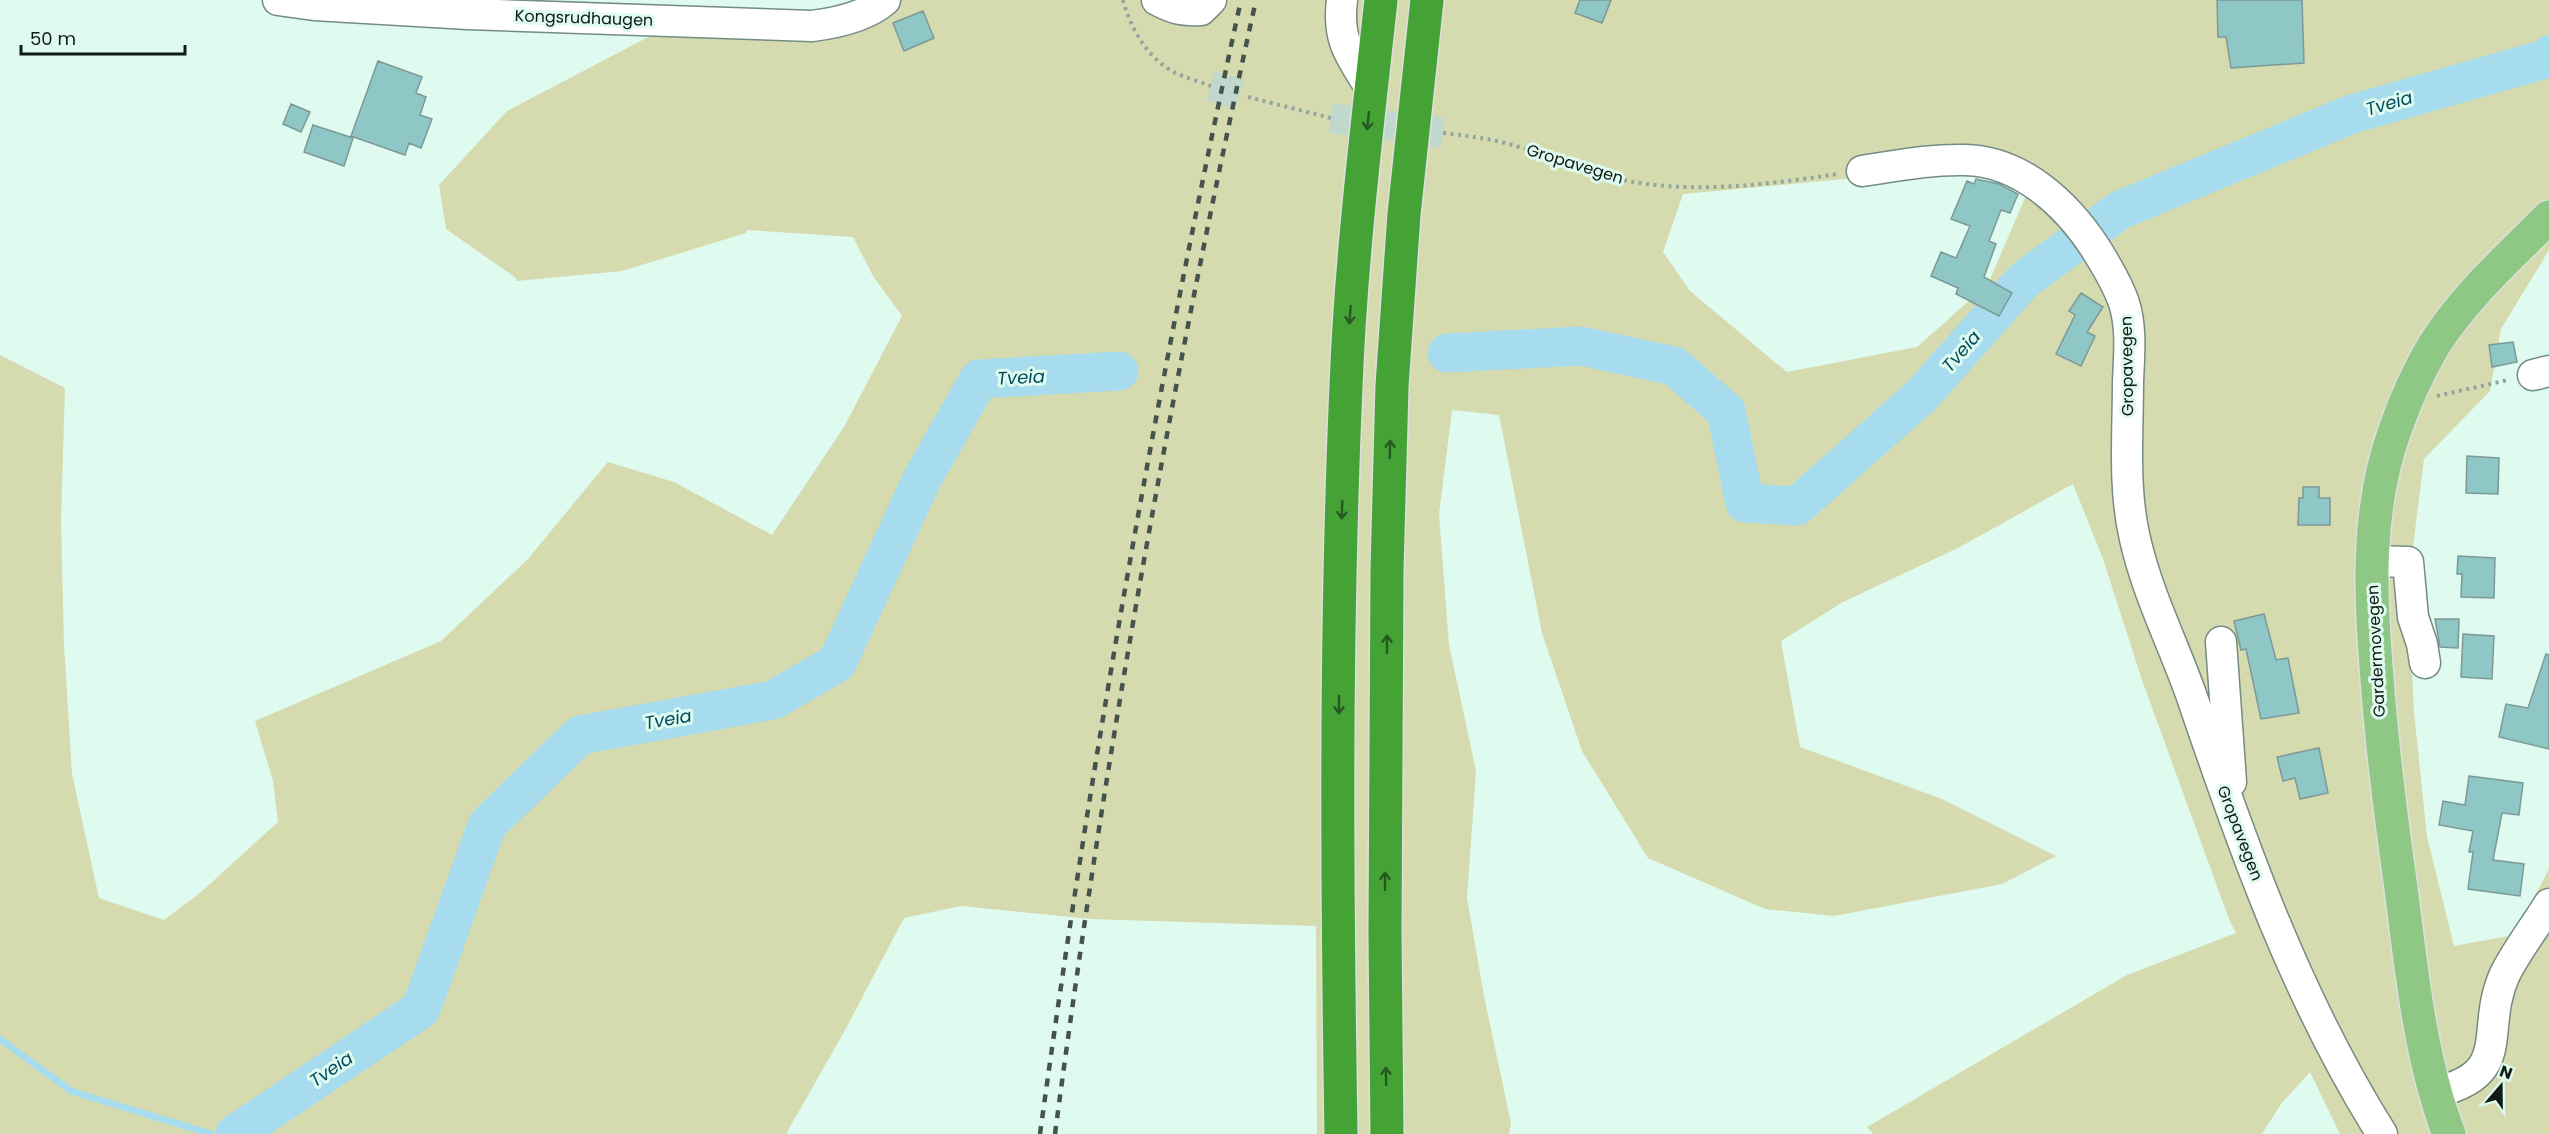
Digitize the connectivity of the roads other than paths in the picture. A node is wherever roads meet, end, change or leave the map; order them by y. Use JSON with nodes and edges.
{"nodes":[{"id":1,"x":278,"y":0,"type":"edge"},
{"id":2,"x":885,"y":0,"type":"edge"},
{"id":3,"x":1157,"y":0,"type":"edge"},
{"id":4,"x":1211,"y":0,"type":"edge"},
{"id":5,"x":1342,"y":0,"type":"edge"},
{"id":6,"x":1381,"y":0,"type":"edge"},
{"id":7,"x":1428,"y":0,"type":"edge"},
{"id":8,"x":1371,"y":89,"type":"junction"},
{"id":9,"x":1862,"y":171,"type":"road end"},
{"id":10,"x":2549,"y":217,"type":"edge"},
{"id":11,"x":2372,"y":561,"type":"junction"},
{"id":12,"x":2221,"y":642,"type":"dead end"},
{"id":13,"x":2425,"y":663,"type":"dead end"},
{"id":14,"x":2227,"y":802,"type":"junction"},
{"id":15,"x":2549,"y":904,"type":"edge"},
{"id":16,"x":2436,"y":1092,"type":"junction"},
{"id":17,"x":1341,"y":1134,"type":"edge"},
{"id":18,"x":1387,"y":1134,"type":"edge"},
{"id":19,"x":2382,"y":1134,"type":"edge"},
{"id":20,"x":2449,"y":1134,"type":"edge"}],
"edges":[{"from":1,"to":2,"type":"street","name":"Kongsrudhaugen"},
{"from":3,"to":4,"type":"street"},
{"from":5,"to":8,"type":"street"},
{"from":6,"to":8,"type":"highway"},
{"from":18,"to":7,"type":"highway","one_way":true},
{"from":8,"to":17,"type":"highway","one_way":true},
{"from":9,"to":14,"type":"street","name":"Gropavegen"},
{"from":10,"to":11,"type":"main road","name":"Gardermovegen"},
{"from":11,"to":13,"type":"street"},
{"from":11,"to":16,"type":"main road","name":"Gardermovegen"},
{"from":12,"to":14,"type":"street"},
{"from":14,"to":19,"type":"street","name":"Gropavegen"},
{"from":15,"to":16,"type":"street"},
{"from":16,"to":20,"type":"main road","name":"Gardermovegen"}]}
